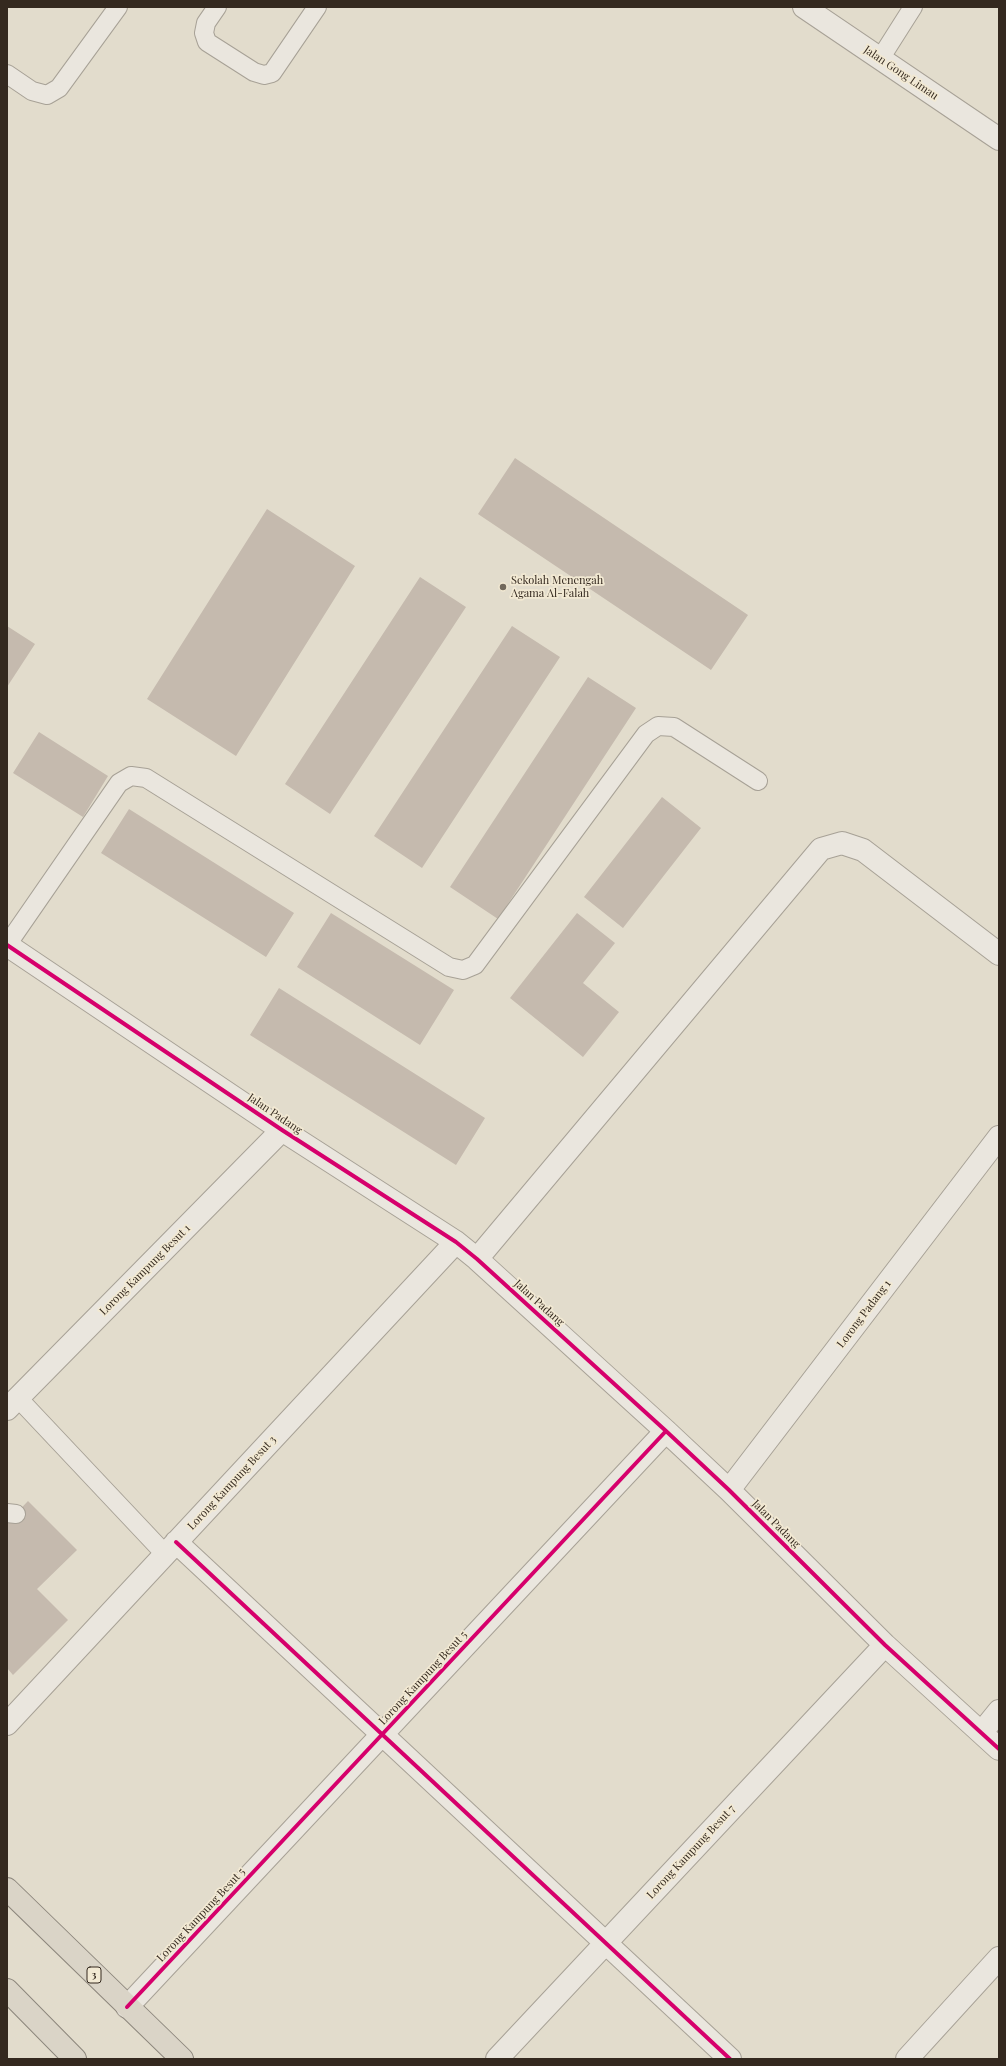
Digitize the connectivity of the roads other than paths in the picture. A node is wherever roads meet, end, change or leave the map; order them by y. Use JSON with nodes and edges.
{"nodes":[{"id":1,"x":118,"y":7,"type":"edge"},
{"id":2,"x":217,"y":7,"type":"edge"},
{"id":3,"x":317,"y":7,"type":"edge"},
{"id":4,"x":804,"y":7,"type":"edge"},
{"id":5,"x":913,"y":7,"type":"edge"},
{"id":6,"x":880,"y":58,"type":"junction"},
{"id":7,"x":7,"y":74,"type":"edge"},
{"id":8,"x":999,"y":138,"type":"edge"},
{"id":9,"x":758,"y":781,"type":"dead end"},
{"id":10,"x":7,"y":945,"type":"edge"},
{"id":11,"x":999,"y":954,"type":"edge"},
{"id":12,"x":282,"y":1130,"type":"junction"},
{"id":13,"x":999,"y":1137,"type":"edge"},
{"id":14,"x":456,"y":1242,"type":"junction"},
{"id":15,"x":477,"y":1259,"type":"junction"},
{"id":16,"x":13,"y":1403,"type":"edge"},
{"id":17,"x":666,"y":1431,"type":"junction"},
{"id":18,"x":729,"y":1490,"type":"junction"},
{"id":19,"x":171,"y":1548,"type":"junction"},
{"id":20,"x":885,"y":1645,"type":"junction"},
{"id":21,"x":999,"y":1711,"type":"edge"},
{"id":22,"x":7,"y":1724,"type":"edge"},
{"id":23,"x":982,"y":1732,"type":"junction"},
{"id":24,"x":382,"y":1734,"type":"junction"},
{"id":25,"x":999,"y":1749,"type":"edge"},
{"id":26,"x":7,"y":1889,"type":"edge"},
{"id":27,"x":606,"y":1943,"type":"junction"},
{"id":28,"x":999,"y":1958,"type":"edge"},
{"id":29,"x":7,"y":1990,"type":"edge"},
{"id":30,"x":127,"y":2007,"type":"junction"},
{"id":31,"x":75,"y":2059,"type":"edge"},
{"id":32,"x":182,"y":2059,"type":"edge"},
{"id":33,"x":497,"y":2059,"type":"edge"},
{"id":34,"x":730,"y":2059,"type":"edge"},
{"id":35,"x":907,"y":2059,"type":"edge"}],
"edges":[{"from":1,"to":7,"type":"lane"},
{"from":2,"to":3,"type":"lane"},
{"from":4,"to":6,"type":"street","name":"Jalan Gong Limau"},
{"from":5,"to":6,"type":"lane"},
{"from":6,"to":8,"type":"street","name":"Jalan Gong Limau"},
{"from":9,"to":10,"type":"lane"},
{"from":10,"to":12,"type":"street","name":"Jalan Padang"},
{"from":11,"to":15,"type":"street"},
{"from":12,"to":14,"type":"street","name":"Jalan Padang"},
{"from":12,"to":16,"type":"street","name":"Lorong Kampung Besut 1"},
{"from":13,"to":18,"type":"street","name":"Lorong Padang 1"},
{"from":14,"to":15,"type":"street","name":"Jalan Padang"},
{"from":14,"to":19,"type":"street","name":"Lorong Kampung Besut 3"},
{"from":15,"to":17,"type":"street","name":"Jalan Padang"},
{"from":16,"to":19,"type":"lane"},
{"from":17,"to":18,"type":"street","name":"Jalan Padang"},
{"from":17,"to":24,"type":"street","name":"Lorong Kampung Besut 5"},
{"from":18,"to":20,"type":"street","name":"Jalan Padang"},
{"from":19,"to":22,"type":"street","name":"Lorong Kampung Besut 3"},
{"from":19,"to":24,"type":"street"},
{"from":20,"to":23,"type":"street","name":"Jalan Padang"},
{"from":20,"to":27,"type":"street","name":"Lorong Kampung Besut 7"},
{"from":21,"to":23,"type":"street"},
{"from":23,"to":25,"type":"street","name":"Jalan Padang"},
{"from":24,"to":27,"type":"street"},
{"from":24,"to":30,"type":"street","name":"Lorong Kampung Besut 5"},
{"from":26,"to":30,"type":"highway","number":"3"},
{"from":27,"to":33,"type":"street","name":"Lorong Kampung Besut 7"},
{"from":27,"to":34,"type":"street"},
{"from":28,"to":35,"type":"street"},
{"from":29,"to":31,"type":"highway"},
{"from":30,"to":32,"type":"highway","number":"3"}]}
